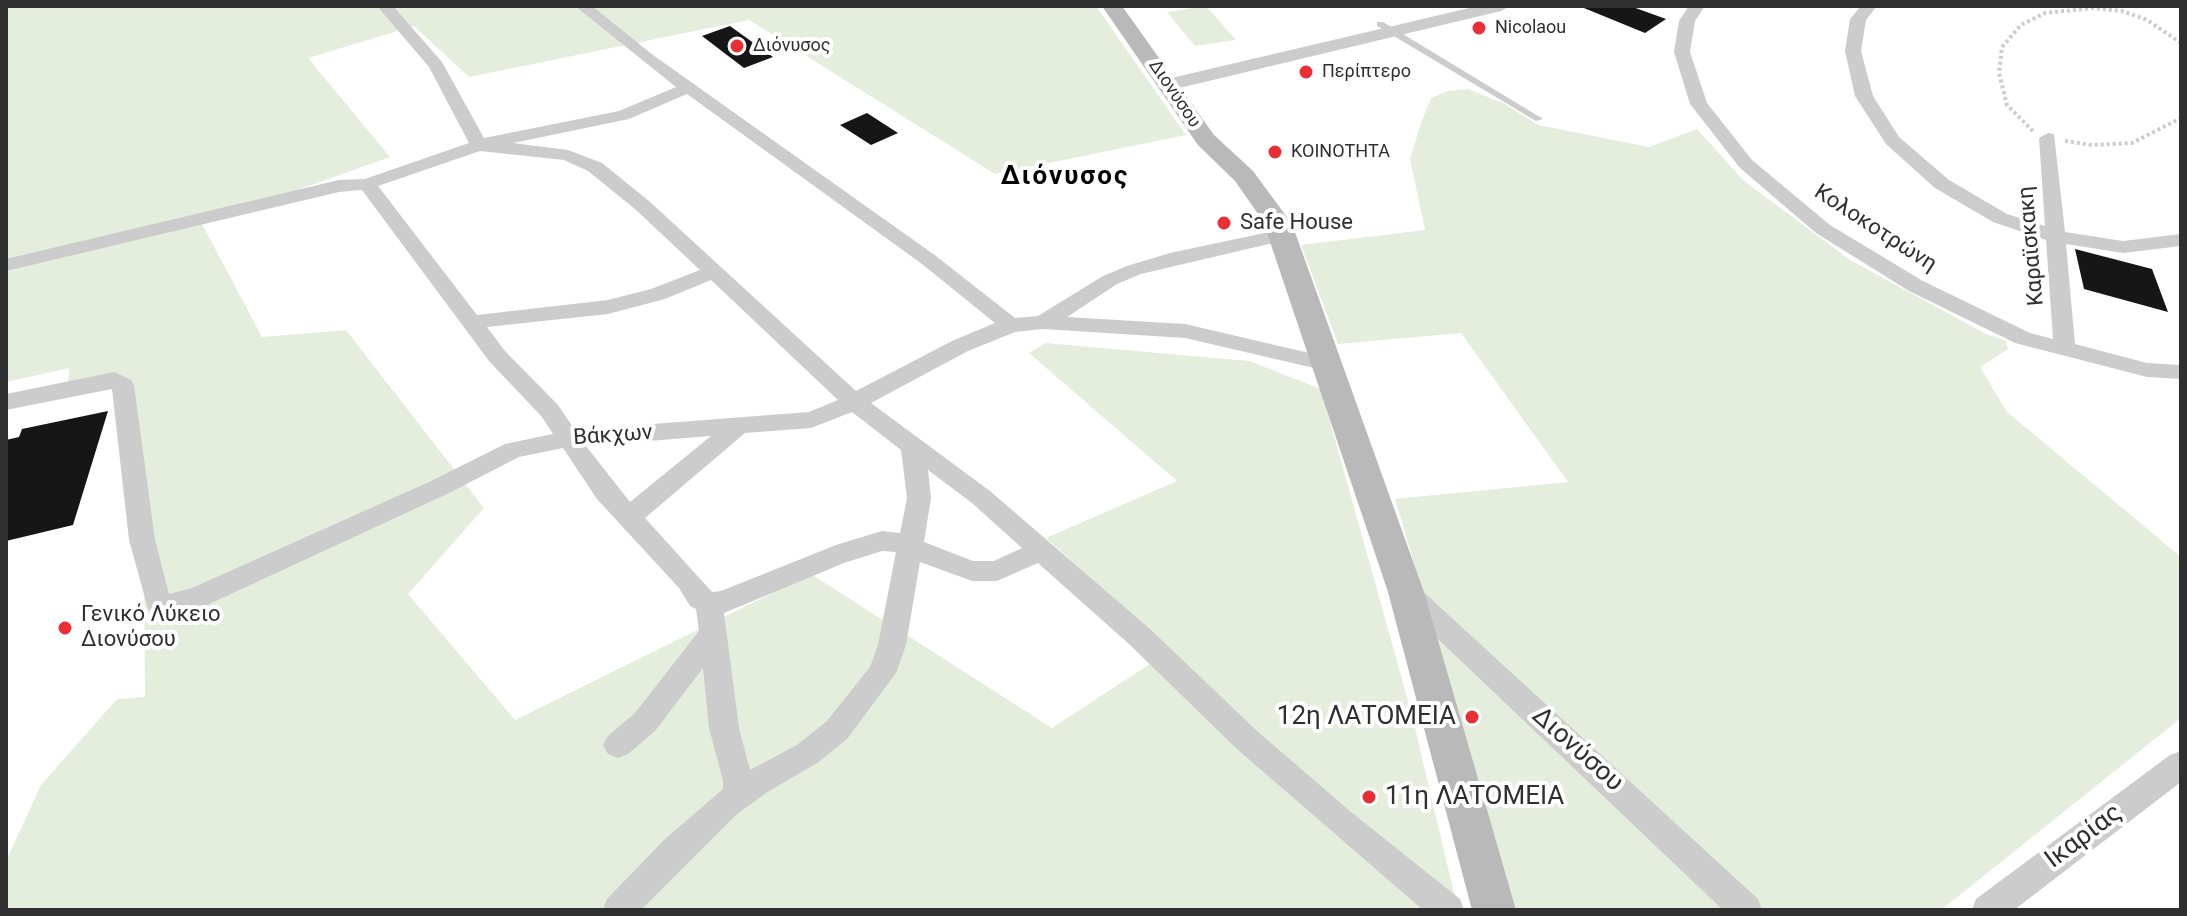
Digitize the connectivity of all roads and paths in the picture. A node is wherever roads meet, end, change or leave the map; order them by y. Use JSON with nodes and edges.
{"nodes":[{"id":1,"x":385,"y":6,"type":"edge"},
{"id":2,"x":1112,"y":6,"type":"edge"},
{"id":3,"x":1133,"y":6,"type":"edge"},
{"id":4,"x":1453,"y":6,"type":"edge"},
{"id":5,"x":1501,"y":6,"type":"edge"},
{"id":6,"x":1697,"y":6,"type":"edge"},
{"id":7,"x":1869,"y":6,"type":"edge"},
{"id":8,"x":2118,"y":6,"type":"edge"},
{"id":9,"x":584,"y":8,"type":"edge"},
{"id":10,"x":2122,"y":11,"type":"junction"},
{"id":11,"x":1386,"y":28,"type":"junction"},
{"id":12,"x":2181,"y":43,"type":"edge"},
{"id":13,"x":1175,"y":78,"type":"junction"},
{"id":14,"x":689,"y":87,"type":"junction"},
{"id":15,"x":2181,"y":118,"type":"edge"},
{"id":16,"x":1539,"y":119,"type":"dead end"},
{"id":17,"x":2048,"y":138,"type":"junction"},
{"id":18,"x":479,"y":145,"type":"junction"},
{"id":19,"x":367,"y":184,"type":"junction"},
{"id":20,"x":1283,"y":235,"type":"junction"},
{"id":21,"x":2055,"y":236,"type":"junction"},
{"id":22,"x":2181,"y":240,"type":"edge"},
{"id":23,"x":6,"y":265,"type":"edge"},
{"id":24,"x":714,"y":272,"type":"junction"},
{"id":25,"x":471,"y":322,"type":"junction"},
{"id":26,"x":1043,"y":322,"type":"junction"},
{"id":27,"x":1011,"y":325,"type":"junction"},
{"id":28,"x":2065,"y":351,"type":"junction"},
{"id":29,"x":1327,"y":364,"type":"junction"},
{"id":30,"x":2181,"y":372,"type":"edge"},
{"id":31,"x":853,"y":401,"type":"junction"},
{"id":32,"x":6,"y":402,"type":"edge"},
{"id":33,"x":736,"y":428,"type":"junction"},
{"id":34,"x":568,"y":439,"type":"junction"},
{"id":35,"x":913,"y":447,"type":"junction"},
{"id":36,"x":628,"y":518,"type":"junction"},
{"id":37,"x":912,"y":550,"type":"junction"},
{"id":38,"x":1039,"y":551,"type":"junction"},
{"id":39,"x":1406,"y":592,"type":"junction"},
{"id":40,"x":709,"y":603,"type":"junction"},
{"id":41,"x":711,"y":636,"type":"junction"},
{"id":42,"x":618,"y":745,"type":"dead end"},
{"id":43,"x":2181,"y":764,"type":"edge"},
{"id":44,"x":738,"y":795,"type":"junction"},
{"id":45,"x":619,"y":910,"type":"edge"},
{"id":46,"x":1448,"y":910,"type":"edge"},
{"id":47,"x":1494,"y":910,"type":"edge"},
{"id":48,"x":1746,"y":910,"type":"edge"},
{"id":49,"x":1988,"y":910,"type":"edge"}],
"edges":[{"from":1,"to":18,"type":"street"},
{"from":2,"to":13,"type":"main road","name":"Διονύσου"},
{"from":3,"to":13,"type":"main road","name":"Διονύσου"},
{"from":4,"to":11,"type":"street"},
{"from":5,"to":11,"type":"street"},
{"from":6,"to":28,"type":"street","name":"Κολοκοτρώνη"},
{"from":7,"to":21,"type":"street"},
{"from":8,"to":10,"type":"path"},
{"from":9,"to":14,"type":"street"},
{"from":10,"to":12,"type":"path"},
{"from":10,"to":17,"type":"path"},
{"from":11,"to":13,"type":"street"},
{"from":11,"to":16,"type":"lane"},
{"from":13,"to":20,"type":"main road","name":"Διονύσου"},
{"from":14,"to":18,"type":"street"},
{"from":14,"to":27,"type":"street"},
{"from":15,"to":17,"type":"path"},
{"from":17,"to":21,"type":"street","name":"Καραϊσκακη"},
{"from":18,"to":19,"type":"street"},
{"from":18,"to":24,"type":"street"},
{"from":19,"to":23,"type":"street"},
{"from":19,"to":25,"type":"street"},
{"from":20,"to":26,"type":"street","name":"Βάκχων"},
{"from":20,"to":29,"type":"main road","name":"Διονύσου"},
{"from":21,"to":22,"type":"street"},
{"from":21,"to":28,"type":"street","name":"Καραϊσκακη"},
{"from":24,"to":25,"type":"street"},
{"from":24,"to":31,"type":"street"},
{"from":25,"to":34,"type":"street"},
{"from":26,"to":27,"type":"street","name":"Βάκχων"},
{"from":26,"to":29,"type":"street"},
{"from":27,"to":31,"type":"street","name":"Βάκχων"},
{"from":28,"to":30,"type":"street","name":"Κολοκοτρώνη"},
{"from":29,"to":39,"type":"main road","name":"Διονύσου"},
{"from":31,"to":33,"type":"street","name":"Βάκχων"},
{"from":31,"to":35,"type":"street"},
{"from":32,"to":34,"type":"street","name":"Βάκχων"},
{"from":33,"to":34,"type":"street","name":"Βάκχων"},
{"from":33,"to":36,"type":"street"},
{"from":34,"to":36,"type":"street"},
{"from":35,"to":37,"type":"street"},
{"from":35,"to":38,"type":"street"},
{"from":36,"to":40,"type":"street"},
{"from":37,"to":38,"type":"street"},
{"from":37,"to":40,"type":"street"},
{"from":37,"to":44,"type":"street"},
{"from":38,"to":46,"type":"street"},
{"from":39,"to":47,"type":"main road","name":"Διονύσου"},
{"from":39,"to":48,"type":"street","name":"Διονύσου"},
{"from":40,"to":41,"type":"street"},
{"from":41,"to":42,"type":"street"},
{"from":41,"to":44,"type":"street"},
{"from":43,"to":49,"type":"street","name":"Ικαρίας"},
{"from":44,"to":45,"type":"street"}]}
